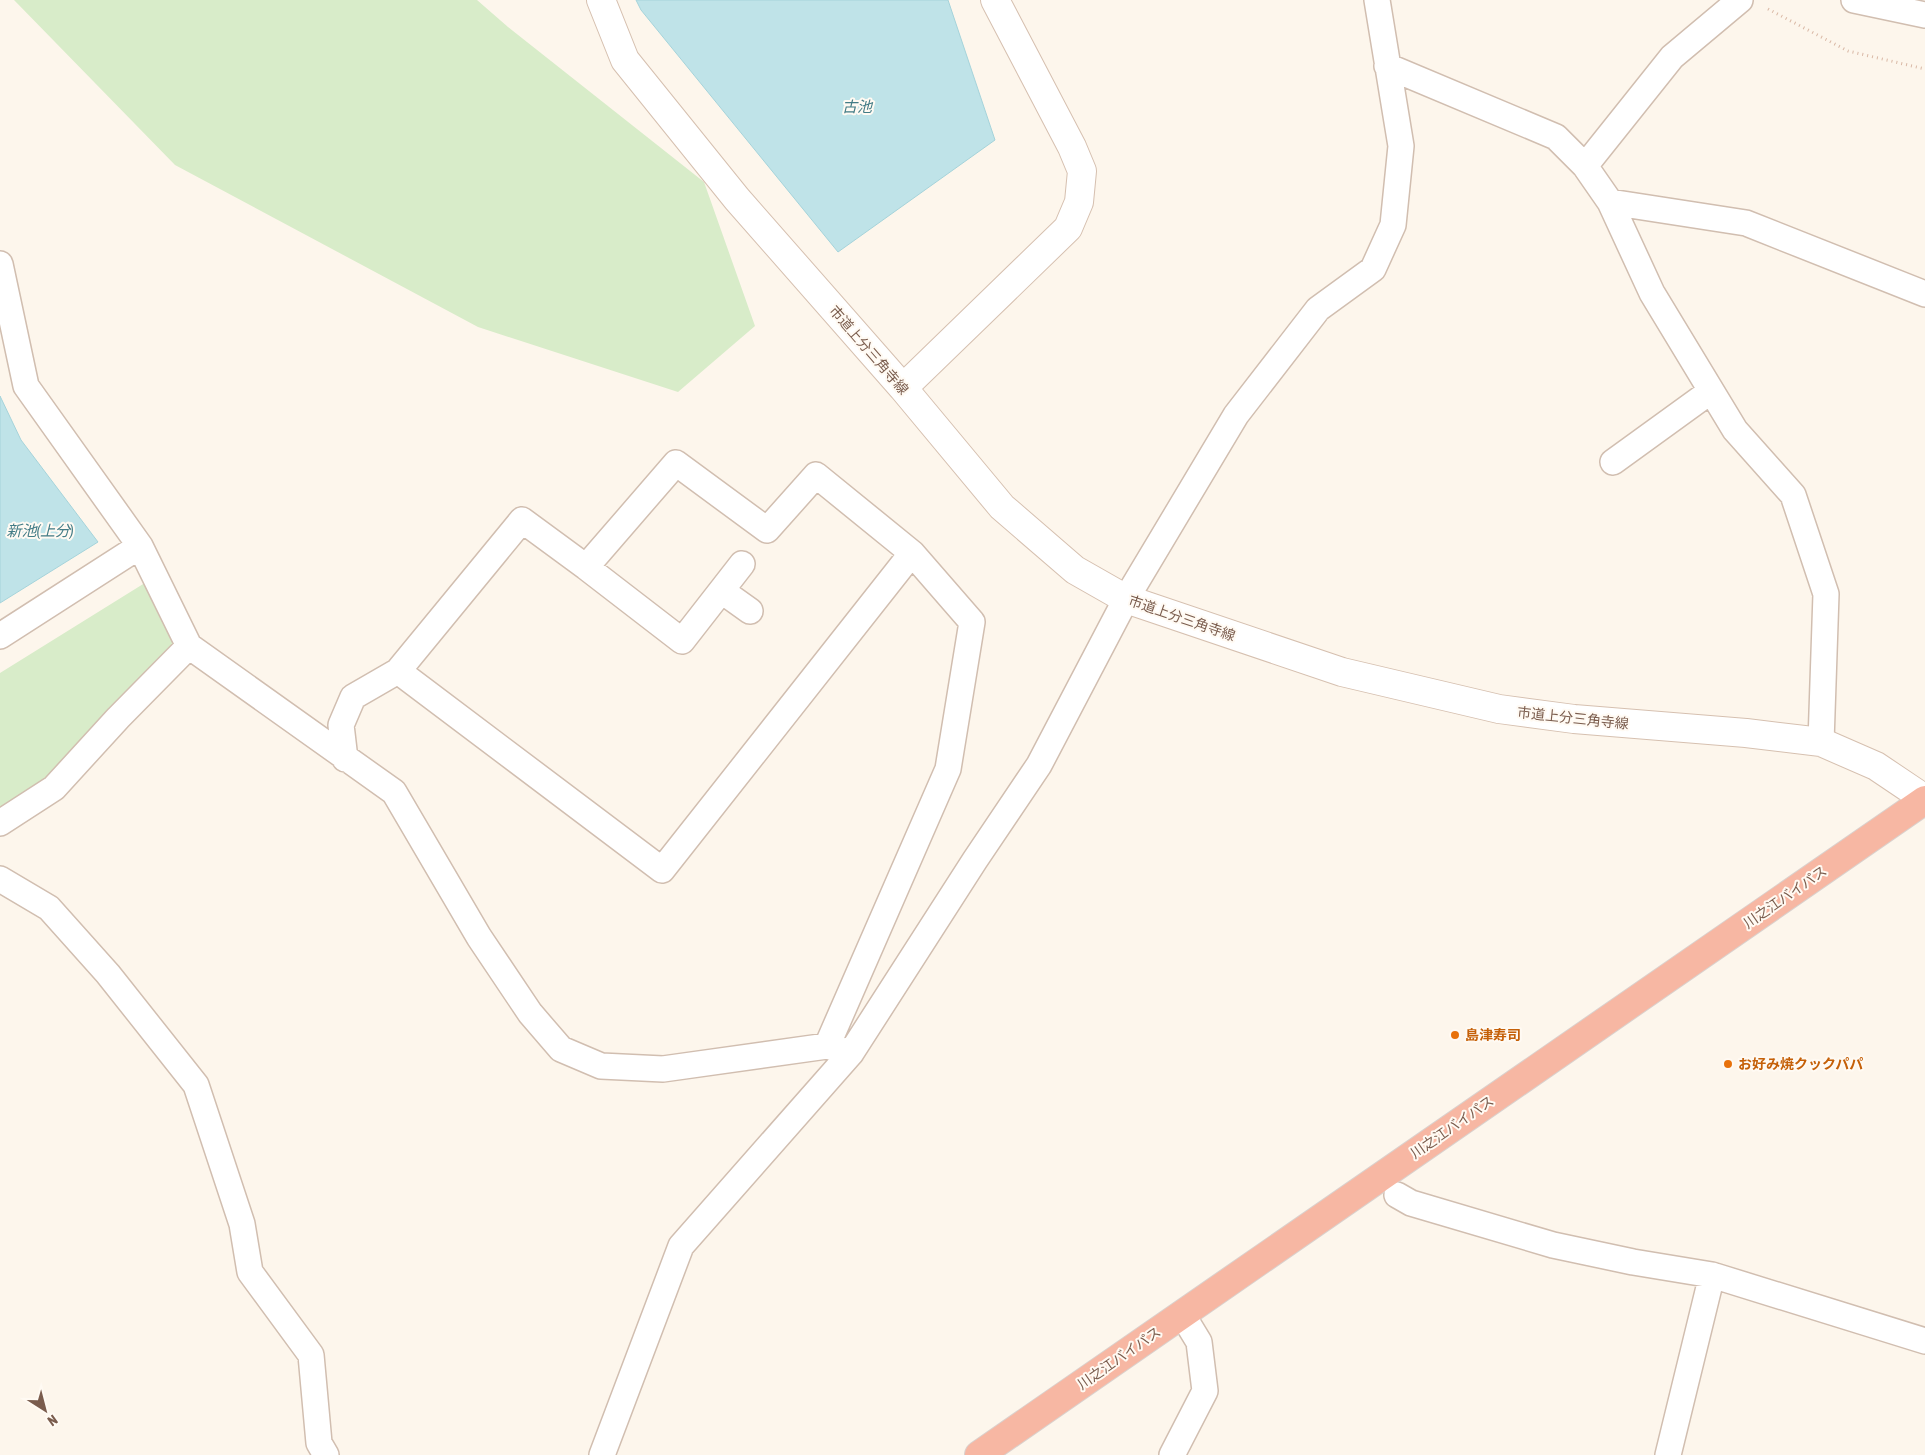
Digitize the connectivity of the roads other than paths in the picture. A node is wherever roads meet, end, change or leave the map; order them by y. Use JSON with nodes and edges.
{"nodes":[{"id":1,"x":601,"y":0,"type":"edge"},
{"id":2,"x":995,"y":0,"type":"edge"},
{"id":3,"x":1377,"y":0,"type":"edge"},
{"id":4,"x":1740,"y":0,"type":"edge"},
{"id":5,"x":1854,"y":0,"type":"edge"},
{"id":6,"x":1925,"y":15,"type":"edge"},
{"id":7,"x":1387,"y":66,"type":"junction"},
{"id":8,"x":1585,"y":166,"type":"junction"},
{"id":9,"x":1610,"y":202,"type":"junction"},
{"id":10,"x":0,"y":264,"type":"edge"},
{"id":11,"x":1925,"y":294,"type":"edge"},
{"id":12,"x":903,"y":388,"type":"junction"},
{"id":13,"x":1711,"y":391,"type":"junction"},
{"id":14,"x":1613,"y":462,"type":"dead end"},
{"id":15,"x":140,"y":546,"type":"junction"},
{"id":16,"x":912,"y":553,"type":"junction"},
{"id":17,"x":742,"y":564,"type":"dead end"},
{"id":18,"x":586,"y":567,"type":"junction"},
{"id":19,"x":722,"y":590,"type":"junction"},
{"id":20,"x":1126,"y":599,"type":"junction"},
{"id":21,"x":750,"y":611,"type":"dead end"},
{"id":22,"x":0,"y":636,"type":"edge"},
{"id":23,"x":189,"y":646,"type":"junction"},
{"id":24,"x":398,"y":671,"type":"junction"},
{"id":25,"x":1821,"y":742,"type":"junction"},
{"id":26,"x":345,"y":758,"type":"junction"},
{"id":27,"x":1925,"y":800,"type":"edge"},
{"id":28,"x":0,"y":823,"type":"edge"},
{"id":29,"x":0,"y":879,"type":"edge"},
{"id":30,"x":827,"y":1046,"type":"junction"},
{"id":31,"x":851,"y":1053,"type":"junction"},
{"id":32,"x":1397,"y":1195,"type":"dead end"},
{"id":33,"x":1712,"y":1275,"type":"junction"},
{"id":34,"x":1182,"y":1314,"type":"junction"},
{"id":35,"x":1925,"y":1341,"type":"edge"},
{"id":36,"x":326,"y":1455,"type":"edge"},
{"id":37,"x":602,"y":1455,"type":"edge"},
{"id":38,"x":979,"y":1455,"type":"edge"},
{"id":39,"x":1172,"y":1455,"type":"edge"},
{"id":40,"x":1668,"y":1455,"type":"edge"}],
"edges":[{"from":1,"to":12,"type":"street","name":"市道上分三角寺線"},
{"from":2,"to":12,"type":"street"},
{"from":3,"to":7,"type":"street"},
{"from":4,"to":8,"type":"street"},
{"from":5,"to":6,"type":"street"},
{"from":7,"to":8,"type":"street"},
{"from":7,"to":20,"type":"street"},
{"from":8,"to":9,"type":"street"},
{"from":9,"to":11,"type":"street"},
{"from":9,"to":13,"type":"street"},
{"from":10,"to":15,"type":"street"},
{"from":12,"to":20,"type":"street","name":"市道上分三角寺線"},
{"from":13,"to":14,"type":"street"},
{"from":13,"to":25,"type":"street"},
{"from":15,"to":22,"type":"street"},
{"from":15,"to":23,"type":"street"},
{"from":16,"to":18,"type":"street"},
{"from":16,"to":24,"type":"street"},
{"from":16,"to":30,"type":"street"},
{"from":17,"to":19,"type":"street"},
{"from":18,"to":19,"type":"street"},
{"from":18,"to":24,"type":"street"},
{"from":19,"to":21,"type":"street"},
{"from":20,"to":25,"type":"street","name":"市道上分三角寺線"},
{"from":20,"to":31,"type":"street"},
{"from":23,"to":26,"type":"street"},
{"from":23,"to":28,"type":"street"},
{"from":24,"to":26,"type":"street"},
{"from":25,"to":27,"type":"street","name":"市道上分三角寺線"},
{"from":26,"to":30,"type":"street"},
{"from":27,"to":34,"type":"highway","name":"川之江バイパス"},
{"from":29,"to":36,"type":"street"},
{"from":30,"to":31,"type":"street"},
{"from":31,"to":37,"type":"street"},
{"from":32,"to":33,"type":"street"},
{"from":33,"to":35,"type":"street"},
{"from":33,"to":40,"type":"street"},
{"from":34,"to":38,"type":"highway","name":"川之江バイパス"},
{"from":34,"to":39,"type":"street"}]}
